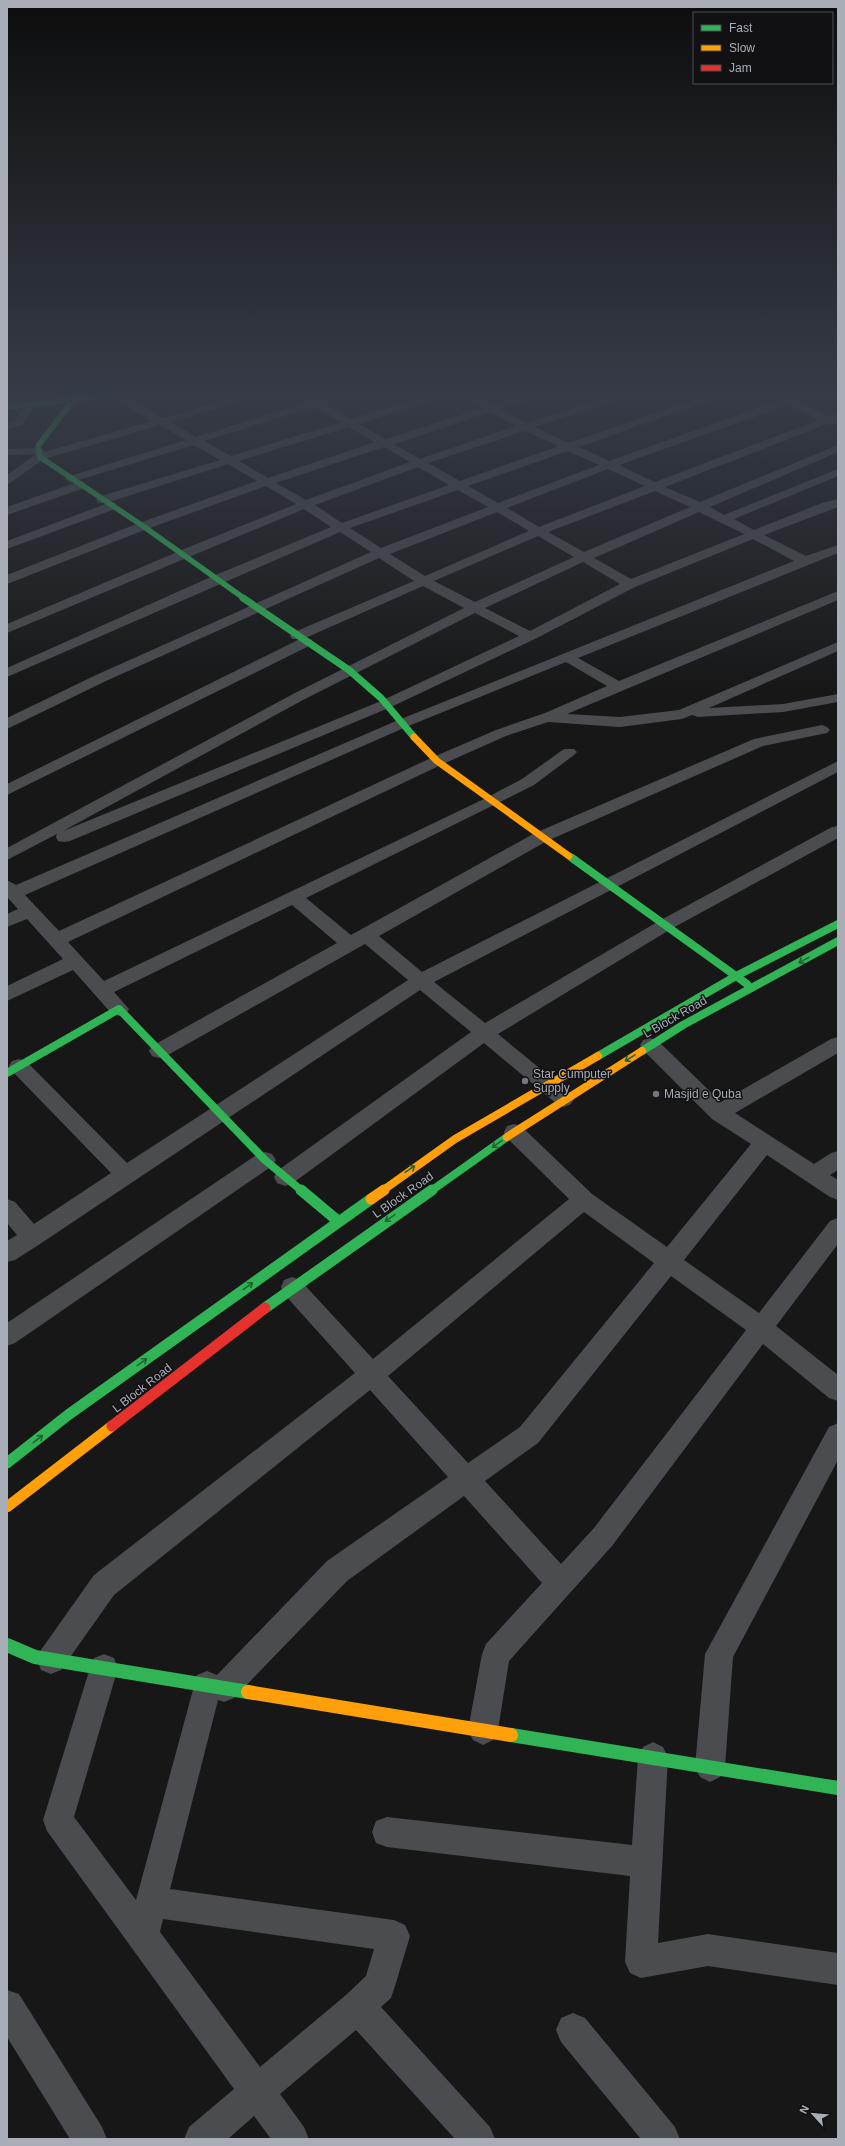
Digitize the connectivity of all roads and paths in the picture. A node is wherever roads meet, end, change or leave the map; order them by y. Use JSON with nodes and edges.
{"nodes":[{"id":1,"x":49,"y":493,"type":"edge"},
{"id":2,"x":92,"y":493,"type":"edge"},
{"id":3,"x":135,"y":493,"type":"edge"},
{"id":4,"x":235,"y":493,"type":"edge"},
{"id":5,"x":286,"y":493,"type":"edge"},
{"id":6,"x":335,"y":493,"type":"edge"},
{"id":7,"x":436,"y":493,"type":"edge"},
{"id":8,"x":473,"y":493,"type":"edge"},
{"id":9,"x":537,"y":493,"type":"edge"},
{"id":10,"x":636,"y":493,"type":"edge"},
{"id":11,"x":670,"y":493,"type":"edge"},
{"id":12,"x":732,"y":493,"type":"edge"},
{"id":13,"x":787,"y":493,"type":"edge"},
{"id":14,"x":106,"y":503,"type":"junction"},
{"id":15,"x":838,"y":503,"type":"edge"},
{"id":16,"x":305,"y":504,"type":"junction"},
{"id":17,"x":700,"y":507,"type":"junction"},
{"id":18,"x":499,"y":508,"type":"junction"},
{"id":19,"x":7,"y":511,"type":"edge"},
{"id":20,"x":724,"y":519,"type":"junction"},
{"id":21,"x":143,"y":526,"type":"junction"},
{"id":22,"x":341,"y":527,"type":"junction"},
{"id":23,"x":539,"y":531,"type":"junction"},
{"id":24,"x":753,"y":534,"type":"junction"},
{"id":25,"x":7,"y":545,"type":"edge"},
{"id":26,"x":838,"y":549,"type":"edge"},
{"id":27,"x":380,"y":552,"type":"junction"},
{"id":28,"x":182,"y":554,"type":"junction"},
{"id":29,"x":584,"y":557,"type":"junction"},
{"id":30,"x":805,"y":561,"type":"junction"},
{"id":31,"x":218,"y":579,"type":"junction"},
{"id":32,"x":7,"y":580,"type":"edge"},
{"id":33,"x":425,"y":582,"type":"junction"},
{"id":34,"x":630,"y":584,"type":"junction"},
{"id":35,"x":838,"y":594,"type":"edge"},
{"id":36,"x":257,"y":607,"type":"junction"},
{"id":37,"x":475,"y":607,"type":"junction"},
{"id":38,"x":7,"y":629,"type":"edge"},
{"id":39,"x":530,"y":636,"type":"junction"},
{"id":40,"x":301,"y":639,"type":"junction"},
{"id":41,"x":836,"y":649,"type":"edge"},
{"id":42,"x":567,"y":657,"type":"junction"},
{"id":43,"x":349,"y":670,"type":"junction"},
{"id":44,"x":7,"y":673,"type":"edge"},
{"id":45,"x":619,"y":687,"type":"junction"},
{"id":46,"x":838,"y":698,"type":"edge"},
{"id":47,"x":386,"y":704,"type":"junction"},
{"id":48,"x":682,"y":714,"type":"junction"},
{"id":49,"x":547,"y":717,"type":"junction"},
{"id":50,"x":7,"y":724,"type":"edge"},
{"id":51,"x":401,"y":724,"type":"junction"},
{"id":52,"x":822,"y":730,"type":"dead end"},
{"id":53,"x":569,"y":752,"type":"dead end"},
{"id":54,"x":437,"y":761,"type":"junction"},
{"id":55,"x":838,"y":766,"type":"edge"},
{"id":56,"x":7,"y":790,"type":"edge"},
{"id":57,"x":492,"y":801,"type":"junction"},
{"id":58,"x":838,"y":831,"type":"edge"},
{"id":59,"x":541,"y":837,"type":"junction"},
{"id":60,"x":7,"y":855,"type":"edge"},
{"id":61,"x":7,"y":861,"type":"edge"},
{"id":62,"x":607,"y":884,"type":"junction"},
{"id":63,"x":10,"y":890,"type":"edge"},
{"id":64,"x":293,"y":897,"type":"junction"},
{"id":65,"x":30,"y":911,"type":"junction"},
{"id":66,"x":7,"y":921,"type":"edge"},
{"id":67,"x":665,"y":924,"type":"junction"},
{"id":68,"x":838,"y":924,"type":"edge"},
{"id":69,"x":358,"y":939,"type":"junction"},
{"id":70,"x":56,"y":940,"type":"junction"},
{"id":71,"x":838,"y":941,"type":"edge"},
{"id":72,"x":75,"y":961,"type":"junction"},
{"id":73,"x":736,"y":976,"type":"junction"},
{"id":74,"x":420,"y":981,"type":"junction"},
{"id":75,"x":752,"y":988,"type":"junction"},
{"id":76,"x":101,"y":990,"type":"junction"},
{"id":77,"x":7,"y":994,"type":"edge"},
{"id":78,"x":119,"y":1009,"type":"junction"},
{"id":79,"x":484,"y":1033,"type":"junction"},
{"id":80,"x":838,"y":1044,"type":"edge"},
{"id":81,"x":650,"y":1046,"type":"junction"},
{"id":82,"x":159,"y":1051,"type":"junction"},
{"id":83,"x":13,"y":1069,"type":"edge"},
{"id":84,"x":548,"y":1085,"type":"junction"},
{"id":85,"x":564,"y":1099,"type":"junction"},
{"id":86,"x":219,"y":1112,"type":"junction"},
{"id":87,"x":719,"y":1113,"type":"junction"},
{"id":88,"x":514,"y":1132,"type":"junction"},
{"id":89,"x":764,"y":1143,"type":"junction"},
{"id":90,"x":838,"y":1159,"type":"edge"},
{"id":91,"x":265,"y":1160,"type":"junction"},
{"id":92,"x":125,"y":1174,"type":"junction"},
{"id":93,"x":814,"y":1175,"type":"junction"},
{"id":94,"x":285,"y":1177,"type":"junction"},
{"id":95,"x":838,"y":1191,"type":"edge"},
{"id":96,"x":584,"y":1200,"type":"junction"},
{"id":97,"x":7,"y":1208,"type":"edge"},
{"id":98,"x":338,"y":1221,"type":"junction"},
{"id":99,"x":838,"y":1227,"type":"edge"},
{"id":100,"x":32,"y":1237,"type":"junction"},
{"id":101,"x":7,"y":1254,"type":"edge"},
{"id":102,"x":670,"y":1262,"type":"junction"},
{"id":103,"x":292,"y":1287,"type":"junction"},
{"id":104,"x":762,"y":1329,"type":"junction"},
{"id":105,"x":7,"y":1336,"type":"edge"},
{"id":106,"x":371,"y":1375,"type":"junction"},
{"id":107,"x":838,"y":1390,"type":"edge"},
{"id":108,"x":838,"y":1435,"type":"edge"},
{"id":109,"x":7,"y":1463,"type":"edge"},
{"id":110,"x":466,"y":1481,"type":"junction"},
{"id":111,"x":7,"y":1506,"type":"edge"},
{"id":112,"x":560,"y":1583,"type":"junction"},
{"id":113,"x":10,"y":1650,"type":"edge"},
{"id":114,"x":51,"y":1660,"type":"junction"},
{"id":115,"x":104,"y":1668,"type":"junction"},
{"id":116,"x":215,"y":1687,"type":"junction"},
{"id":117,"x":484,"y":1730,"type":"junction"},
{"id":118,"x":653,"y":1758,"type":"junction"},
{"id":119,"x":710,"y":1767,"type":"junction"},
{"id":120,"x":838,"y":1788,"type":"edge"},
{"id":121,"x":387,"y":1832,"type":"dead end"},
{"id":122,"x":646,"y":1862,"type":"junction"},
{"id":123,"x":151,"y":1902,"type":"junction"},
{"id":124,"x":143,"y":1935,"type":"junction"},
{"id":125,"x":838,"y":1969,"type":"edge"},
{"id":126,"x":7,"y":2006,"type":"edge"},
{"id":127,"x":358,"y":2007,"type":"junction"},
{"id":128,"x":573,"y":2030,"type":"dead end"},
{"id":129,"x":257,"y":2091,"type":"junction"},
{"id":130,"x":90,"y":2139,"type":"edge"},
{"id":131,"x":201,"y":2139,"type":"edge"},
{"id":132,"x":292,"y":2139,"type":"edge"},
{"id":133,"x":478,"y":2139,"type":"edge"},
{"id":134,"x":663,"y":2139,"type":"edge"}],
"edges":[{"from":1,"to":19,"type":"street"},
{"from":2,"to":14,"type":"street"},
{"from":3,"to":14,"type":"street"},
{"from":4,"to":21,"type":"street"},
{"from":5,"to":16,"type":"street"},
{"from":6,"to":16,"type":"street"},
{"from":7,"to":22,"type":"street"},
{"from":8,"to":18,"type":"street"},
{"from":9,"to":18,"type":"street"},
{"from":10,"to":23,"type":"street"},
{"from":11,"to":17,"type":"street"},
{"from":12,"to":17,"type":"street"},
{"from":13,"to":20,"type":"street"},
{"from":14,"to":21,"type":"street"},
{"from":14,"to":25,"type":"street"},
{"from":15,"to":24,"type":"street"},
{"from":16,"to":22,"type":"street"},
{"from":16,"to":28,"type":"street"},
{"from":17,"to":20,"type":"street"},
{"from":17,"to":29,"type":"street"},
{"from":18,"to":23,"type":"street"},
{"from":18,"to":27,"type":"street"},
{"from":20,"to":24,"type":"street"},
{"from":21,"to":28,"type":"street"},
{"from":21,"to":32,"type":"street"},
{"from":22,"to":27,"type":"street"},
{"from":22,"to":31,"type":"street"},
{"from":23,"to":29,"type":"street"},
{"from":23,"to":33,"type":"street"},
{"from":24,"to":30,"type":"street"},
{"from":24,"to":34,"type":"street"},
{"from":26,"to":30,"type":"street"},
{"from":27,"to":33,"type":"street"},
{"from":27,"to":36,"type":"street"},
{"from":28,"to":31,"type":"street"},
{"from":28,"to":38,"type":"street"},
{"from":29,"to":34,"type":"street"},
{"from":29,"to":37,"type":"street"},
{"from":30,"to":42,"type":"street"},
{"from":31,"to":36,"type":"street"},
{"from":31,"to":44,"type":"street"},
{"from":33,"to":37,"type":"street"},
{"from":33,"to":40,"type":"street"},
{"from":34,"to":39,"type":"street"},
{"from":35,"to":45,"type":"street"},
{"from":36,"to":40,"type":"street"},
{"from":36,"to":50,"type":"street"},
{"from":37,"to":39,"type":"street"},
{"from":37,"to":43,"type":"street"},
{"from":39,"to":47,"type":"street"},
{"from":40,"to":43,"type":"street"},
{"from":40,"to":56,"type":"street"},
{"from":41,"to":48,"type":"street"},
{"from":42,"to":45,"type":"street"},
{"from":42,"to":51,"type":"street"},
{"from":43,"to":47,"type":"street"},
{"from":43,"to":60,"type":"street"},
{"from":45,"to":49,"type":"street"},
{"from":46,"to":48,"type":"street"},
{"from":47,"to":51,"type":"street"},
{"from":47,"to":61,"type":"street"},
{"from":48,"to":49,"type":"street"},
{"from":49,"to":54,"type":"street"},
{"from":51,"to":54,"type":"street"},
{"from":51,"to":63,"type":"street"},
{"from":52,"to":59,"type":"street"},
{"from":53,"to":57,"type":"street"},
{"from":54,"to":57,"type":"street"},
{"from":54,"to":70,"type":"street"},
{"from":55,"to":62,"type":"street"},
{"from":57,"to":59,"type":"street"},
{"from":57,"to":64,"type":"street"},
{"from":58,"to":67,"type":"street"},
{"from":59,"to":62,"type":"street"},
{"from":59,"to":69,"type":"street"},
{"from":62,"to":67,"type":"street"},
{"from":62,"to":74,"type":"street"},
{"from":63,"to":65,"type":"street"},
{"from":64,"to":69,"type":"street"},
{"from":64,"to":76,"type":"street"},
{"from":65,"to":66,"type":"street"},
{"from":65,"to":70,"type":"street"},
{"from":67,"to":73,"type":"street"},
{"from":67,"to":79,"type":"street"},
{"from":68,"to":73,"type":"street","name":"L Block Road"},
{"from":69,"to":74,"type":"street"},
{"from":69,"to":82,"type":"street"},
{"from":70,"to":72,"type":"street"},
{"from":71,"to":75,"type":"street","name":"L Block Road","one_way":true},
{"from":72,"to":76,"type":"street"},
{"from":72,"to":77,"type":"street"},
{"from":73,"to":75,"type":"street"},
{"from":73,"to":84,"type":"street","name":"L Block Road"},
{"from":74,"to":79,"type":"street"},
{"from":74,"to":86,"type":"street"},
{"from":75,"to":81,"type":"street","name":"L Block Road"},
{"from":76,"to":78,"type":"street"},
{"from":78,"to":82,"type":"street"},
{"from":78,"to":83,"type":"street"},
{"from":79,"to":84,"type":"street"},
{"from":79,"to":94,"type":"street"},
{"from":80,"to":87,"type":"street"},
{"from":81,"to":85,"type":"street","name":"L Block Road","one_way":true},
{"from":81,"to":87,"type":"street"},
{"from":82,"to":86,"type":"street"},
{"from":83,"to":92,"type":"street"},
{"from":84,"to":85,"type":"street"},
{"from":98,"to":84,"type":"street","name":"L Block Road","one_way":true},
{"from":85,"to":88,"type":"street","name":"L Block Road"},
{"from":86,"to":91,"type":"street"},
{"from":86,"to":92,"type":"street"},
{"from":87,"to":89,"type":"street"},
{"from":88,"to":96,"type":"street"},
{"from":88,"to":103,"type":"street","name":"L Block Road","one_way":true},
{"from":89,"to":93,"type":"street"},
{"from":89,"to":102,"type":"street"},
{"from":90,"to":93,"type":"street"},
{"from":91,"to":94,"type":"street"},
{"from":91,"to":105,"type":"street"},
{"from":92,"to":100,"type":"street"},
{"from":93,"to":95,"type":"street"},
{"from":94,"to":98,"type":"street"},
{"from":96,"to":102,"type":"street"},
{"from":96,"to":106,"type":"street"},
{"from":97,"to":100,"type":"street"},
{"from":109,"to":98,"type":"street","name":"L Block Road","one_way":true},
{"from":99,"to":104,"type":"street"},
{"from":100,"to":101,"type":"street"},
{"from":102,"to":104,"type":"street"},
{"from":102,"to":110,"type":"street"},
{"from":103,"to":106,"type":"street"},
{"from":103,"to":111,"type":"street","name":"L Block Road"},
{"from":104,"to":107,"type":"street"},
{"from":104,"to":112,"type":"street"},
{"from":106,"to":110,"type":"street"},
{"from":106,"to":114,"type":"street"},
{"from":108,"to":119,"type":"street"},
{"from":110,"to":112,"type":"street"},
{"from":110,"to":116,"type":"street"},
{"from":112,"to":117,"type":"street"},
{"from":113,"to":114,"type":"street"},
{"from":114,"to":115,"type":"street"},
{"from":115,"to":116,"type":"street"},
{"from":115,"to":124,"type":"street"},
{"from":116,"to":117,"type":"street"},
{"from":116,"to":123,"type":"street"},
{"from":117,"to":118,"type":"street"},
{"from":118,"to":119,"type":"street"},
{"from":118,"to":122,"type":"street"},
{"from":119,"to":120,"type":"street"},
{"from":121,"to":122,"type":"street"},
{"from":122,"to":125,"type":"street"},
{"from":123,"to":124,"type":"street"},
{"from":123,"to":127,"type":"street"},
{"from":124,"to":129,"type":"street"},
{"from":126,"to":130,"type":"street"},
{"from":127,"to":129,"type":"street"},
{"from":127,"to":133,"type":"street"},
{"from":128,"to":134,"type":"street"},
{"from":129,"to":131,"type":"street"},
{"from":129,"to":132,"type":"street"}]}
